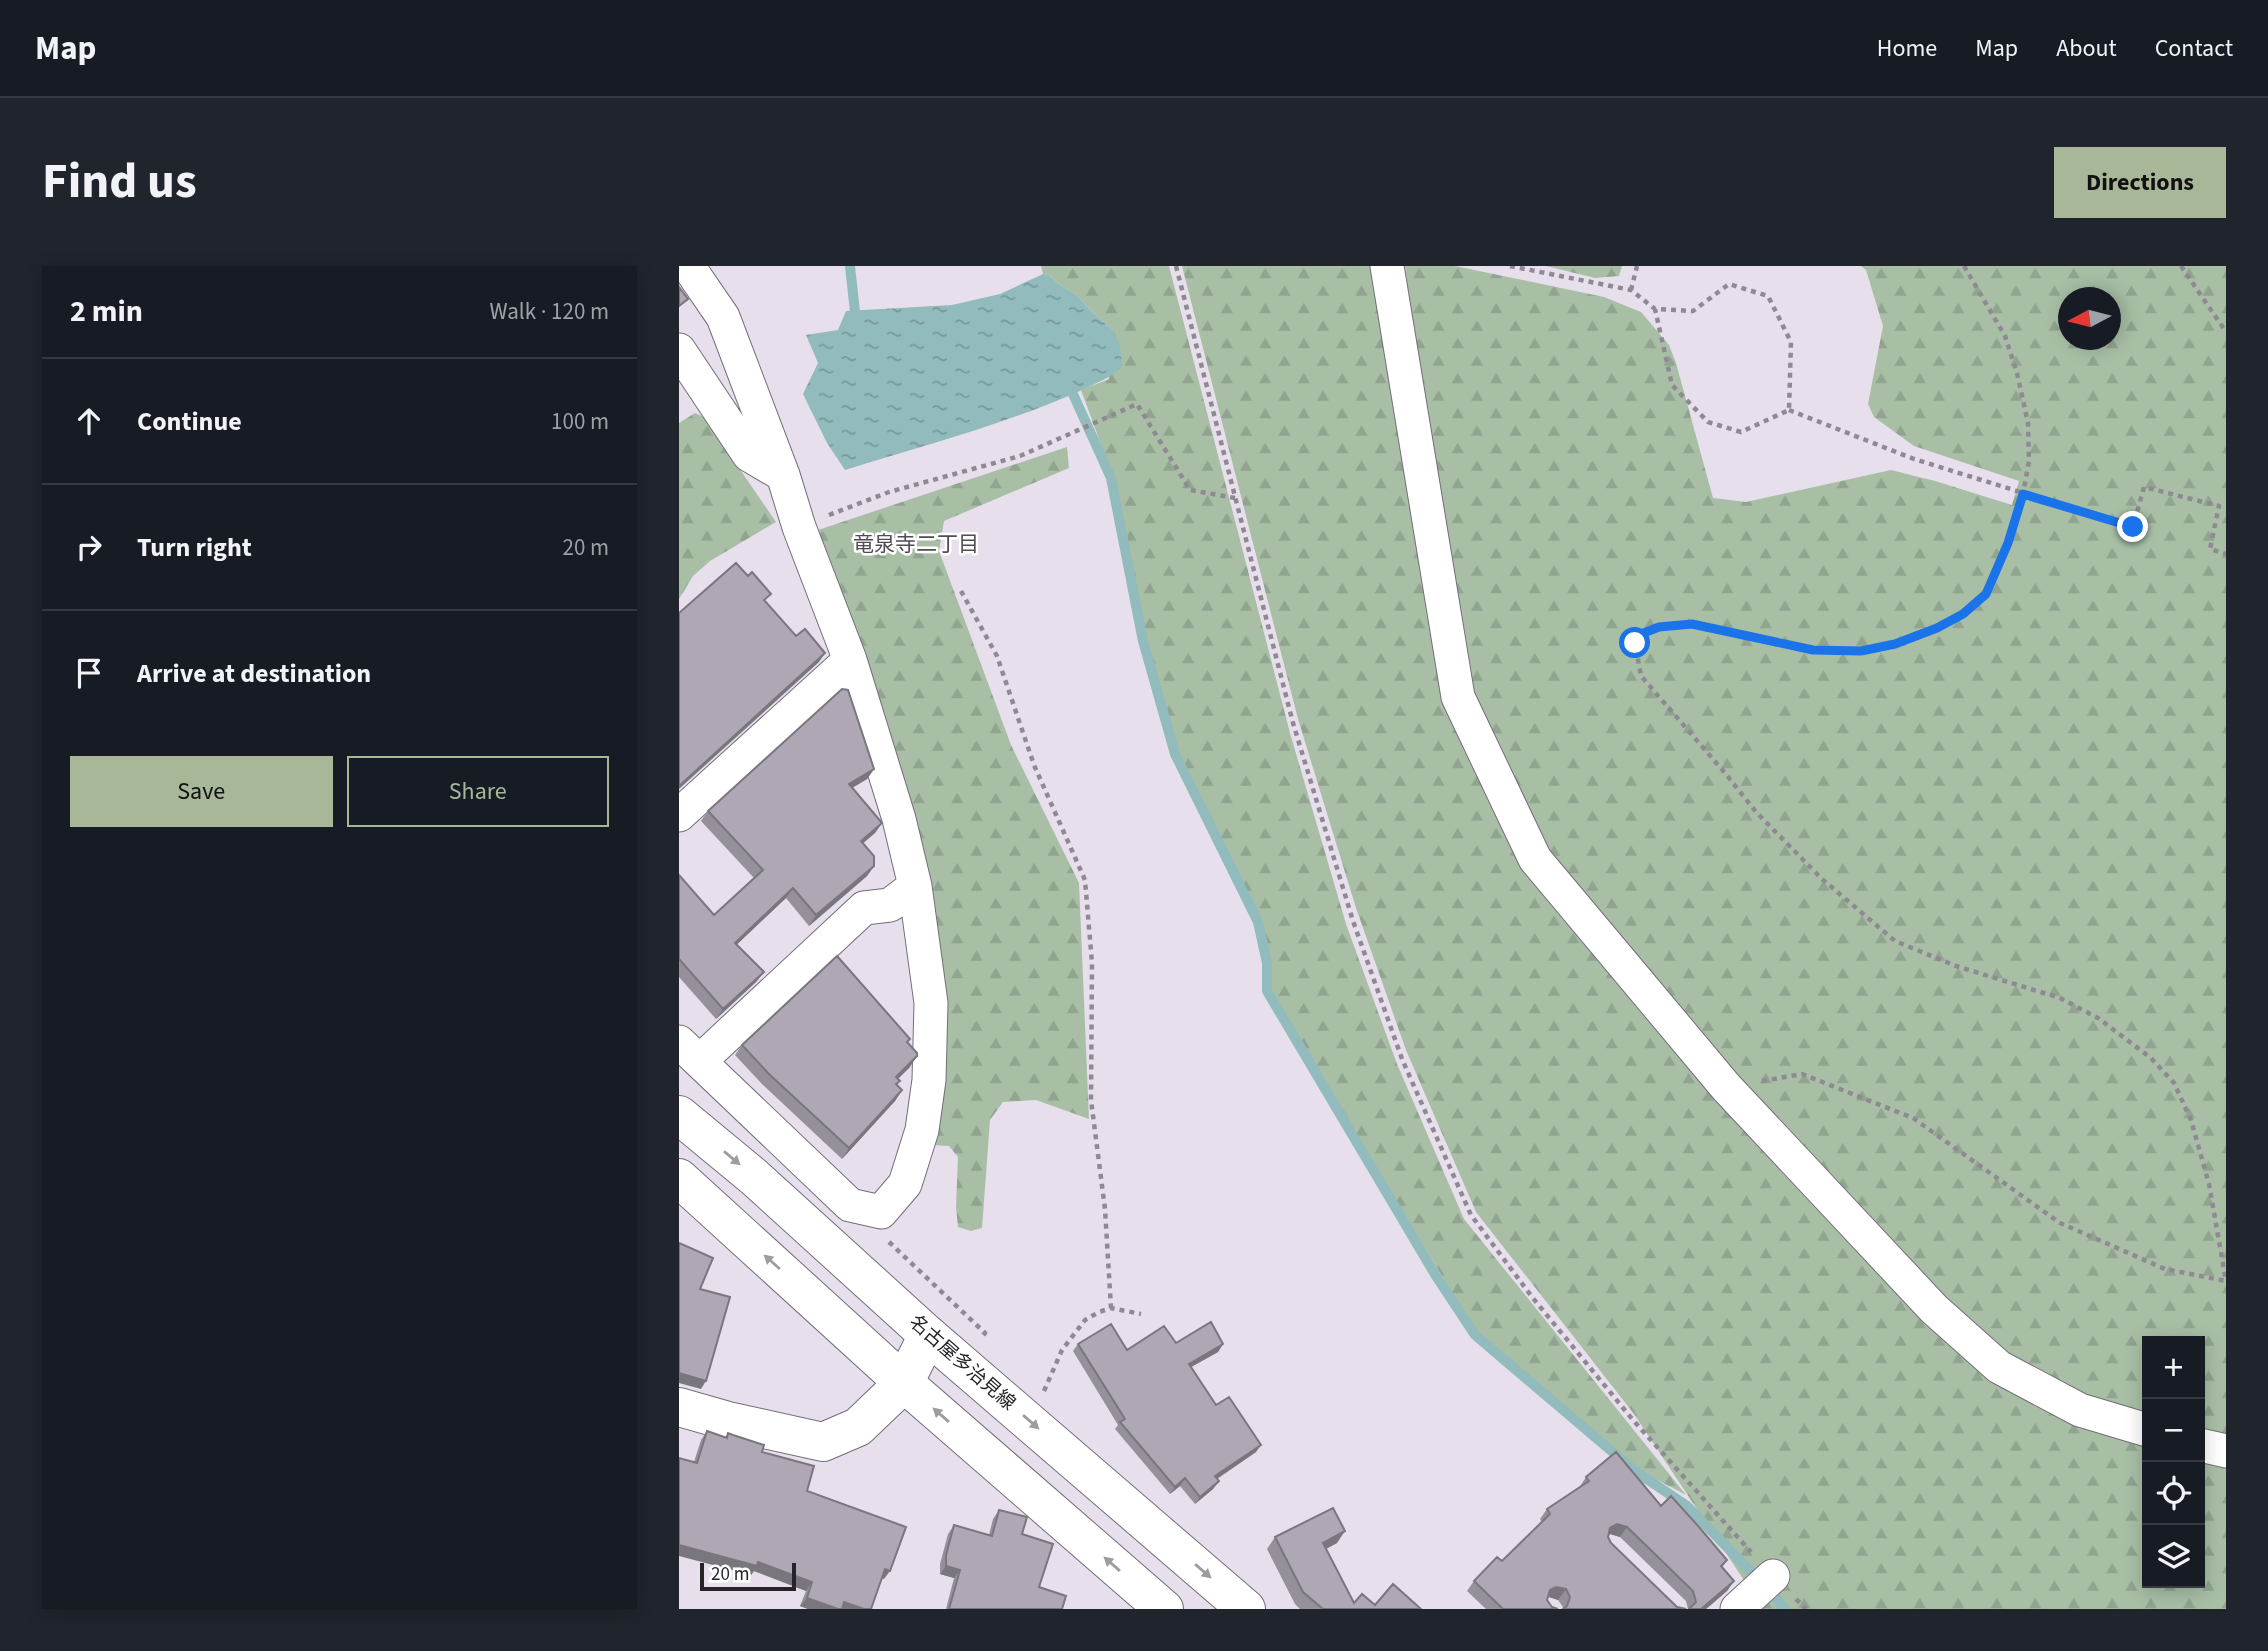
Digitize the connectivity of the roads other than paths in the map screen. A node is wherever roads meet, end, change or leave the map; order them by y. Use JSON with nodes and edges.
{"nodes":[{"id":1,"x":688,"y":266,"type":"edge"},
{"id":2,"x":1387,"y":266,"type":"edge"},
{"id":3,"x":679,"y":350,"type":"edge"},
{"id":4,"x":783,"y":475,"type":"junction"},
{"id":5,"x":850,"y":660,"type":"junction"},
{"id":6,"x":679,"y":815,"type":"edge"},
{"id":7,"x":915,"y":886,"type":"junction"},
{"id":8,"x":690,"y":1051,"type":"edge"},
{"id":9,"x":679,"y":1115,"type":"edge"},
{"id":10,"x":679,"y":1178,"type":"edge"},
{"id":11,"x":928,"y":1335,"type":"junction"},
{"id":12,"x":904,"y":1383,"type":"junction"},
{"id":13,"x":679,"y":1407,"type":"edge"},
{"id":14,"x":2142,"y":1428,"type":"edge"},
{"id":15,"x":2205,"y":1446,"type":"edge"},
{"id":16,"x":2226,"y":1451,"type":"edge"},
{"id":17,"x":1773,"y":1576,"type":"road end"},
{"id":18,"x":1164,"y":1609,"type":"edge"},
{"id":19,"x":1245,"y":1609,"type":"edge"},
{"id":20,"x":1737,"y":1609,"type":"edge"}],
"edges":[{"from":1,"to":4,"type":"street"},
{"from":2,"to":14,"type":"street"},
{"from":3,"to":4,"type":"street"},
{"from":4,"to":5,"type":"street"},
{"from":5,"to":6,"type":"street"},
{"from":5,"to":7,"type":"street"},
{"from":7,"to":8,"type":"street"},
{"from":7,"to":8,"type":"street"},
{"from":9,"to":11,"type":"main road","name":"名古屋多治見線","one_way":true},
{"from":12,"to":10,"type":"main road","one_way":true},
{"from":11,"to":12,"type":"main road"},
{"from":11,"to":19,"type":"main road","name":"名古屋多治見線","one_way":true},
{"from":12,"to":13,"type":"main road"},
{"from":18,"to":12,"type":"main road","one_way":true},
{"from":15,"to":16,"type":"street"},
{"from":17,"to":20,"type":"street"}]}
